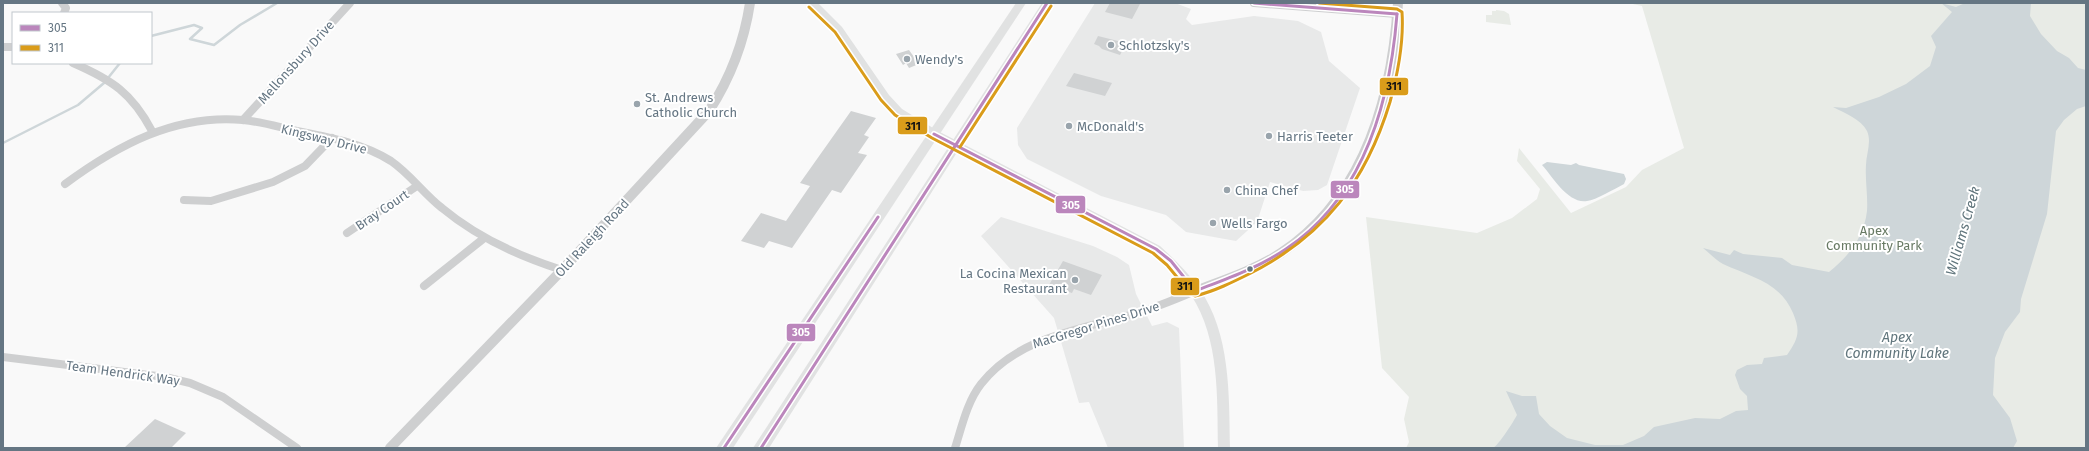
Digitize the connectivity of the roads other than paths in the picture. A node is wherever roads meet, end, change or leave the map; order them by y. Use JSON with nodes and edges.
{"nodes":[{"id":1,"x":62,"y":3,"type":"edge"},
{"id":2,"x":350,"y":3,"type":"edge"},
{"id":3,"x":750,"y":3,"type":"edge"},
{"id":4,"x":813,"y":3,"type":"edge"},
{"id":5,"x":1021,"y":3,"type":"edge"},
{"id":6,"x":1040,"y":3,"type":"edge"},
{"id":7,"x":1047,"y":3,"type":"edge"},
{"id":8,"x":1254,"y":3,"type":"edge"},
{"id":9,"x":1398,"y":3,"type":"edge"},
{"id":10,"x":64,"y":12,"type":"edge"},
{"id":11,"x":1397,"y":14,"type":"junction"},
{"id":12,"x":1035,"y":22,"type":"junction"},
{"id":13,"x":75,"y":64,"type":"edge"},
{"id":14,"x":243,"y":120,"type":"junction"},
{"id":15,"x":152,"y":131,"type":"junction"},
{"id":16,"x":934,"y":134,"type":"junction"},
{"id":17,"x":332,"y":138,"type":"junction"},
{"id":18,"x":956,"y":144,"type":"junction"},
{"id":19,"x":65,"y":184,"type":"dead end"},
{"id":20,"x":417,"y":186,"type":"junction"},
{"id":21,"x":184,"y":200,"type":"dead end"},
{"id":22,"x":347,"y":233,"type":"dead end"},
{"id":23,"x":483,"y":239,"type":"junction"},
{"id":24,"x":562,"y":270,"type":"junction"},
{"id":25,"x":424,"y":286,"type":"dead end"},
{"id":26,"x":1196,"y":291,"type":"junction"},
{"id":27,"x":3,"y":357,"type":"edge"},
{"id":28,"x":297,"y":448,"type":"edge"},
{"id":29,"x":390,"y":448,"type":"edge"},
{"id":30,"x":724,"y":448,"type":"edge"},
{"id":31,"x":761,"y":448,"type":"edge"},
{"id":32,"x":955,"y":448,"type":"edge"},
{"id":33,"x":1224,"y":448,"type":"edge"}],
"edges":[{"from":1,"to":10,"type":"street"},
{"from":2,"to":14,"type":"street","name":"Mellonsbury Drive"},
{"from":3,"to":24,"type":"street","name":"Old Raleigh Road"},
{"from":4,"to":16,"type":"main road"},
{"from":5,"to":16,"type":"highway"},
{"from":6,"to":12,"type":"highway"},
{"from":7,"to":12,"type":"highway"},
{"from":8,"to":11,"type":"street"},
{"from":9,"to":11,"type":"street"},
{"from":11,"to":26,"type":"street"},
{"from":12,"to":18,"type":"highway"},
{"from":13,"to":15,"type":"street"},
{"from":14,"to":15,"type":"street","name":"Kingsway Drive"},
{"from":14,"to":17,"type":"street","name":"Kingsway Drive"},
{"from":15,"to":19,"type":"street","name":"Kingsway Drive"},
{"from":16,"to":18,"type":"main road"},
{"from":16,"to":30,"type":"highway"},
{"from":17,"to":20,"type":"street","name":"Kingsway Drive"},
{"from":17,"to":21,"type":"street"},
{"from":18,"to":26,"type":"main road"},
{"from":18,"to":31,"type":"highway"},
{"from":20,"to":22,"type":"street","name":"Bray Court"},
{"from":20,"to":23,"type":"street","name":"Kingsway Drive"},
{"from":23,"to":24,"type":"street","name":"Kingsway Drive"},
{"from":23,"to":25,"type":"street"},
{"from":24,"to":29,"type":"street","name":"Old Raleigh Road"},
{"from":26,"to":32,"type":"street","name":"MacGregor Pines Drive"},
{"from":26,"to":33,"type":"main road"},
{"from":27,"to":28,"type":"street","name":"Team Hendrick Way"}]}
